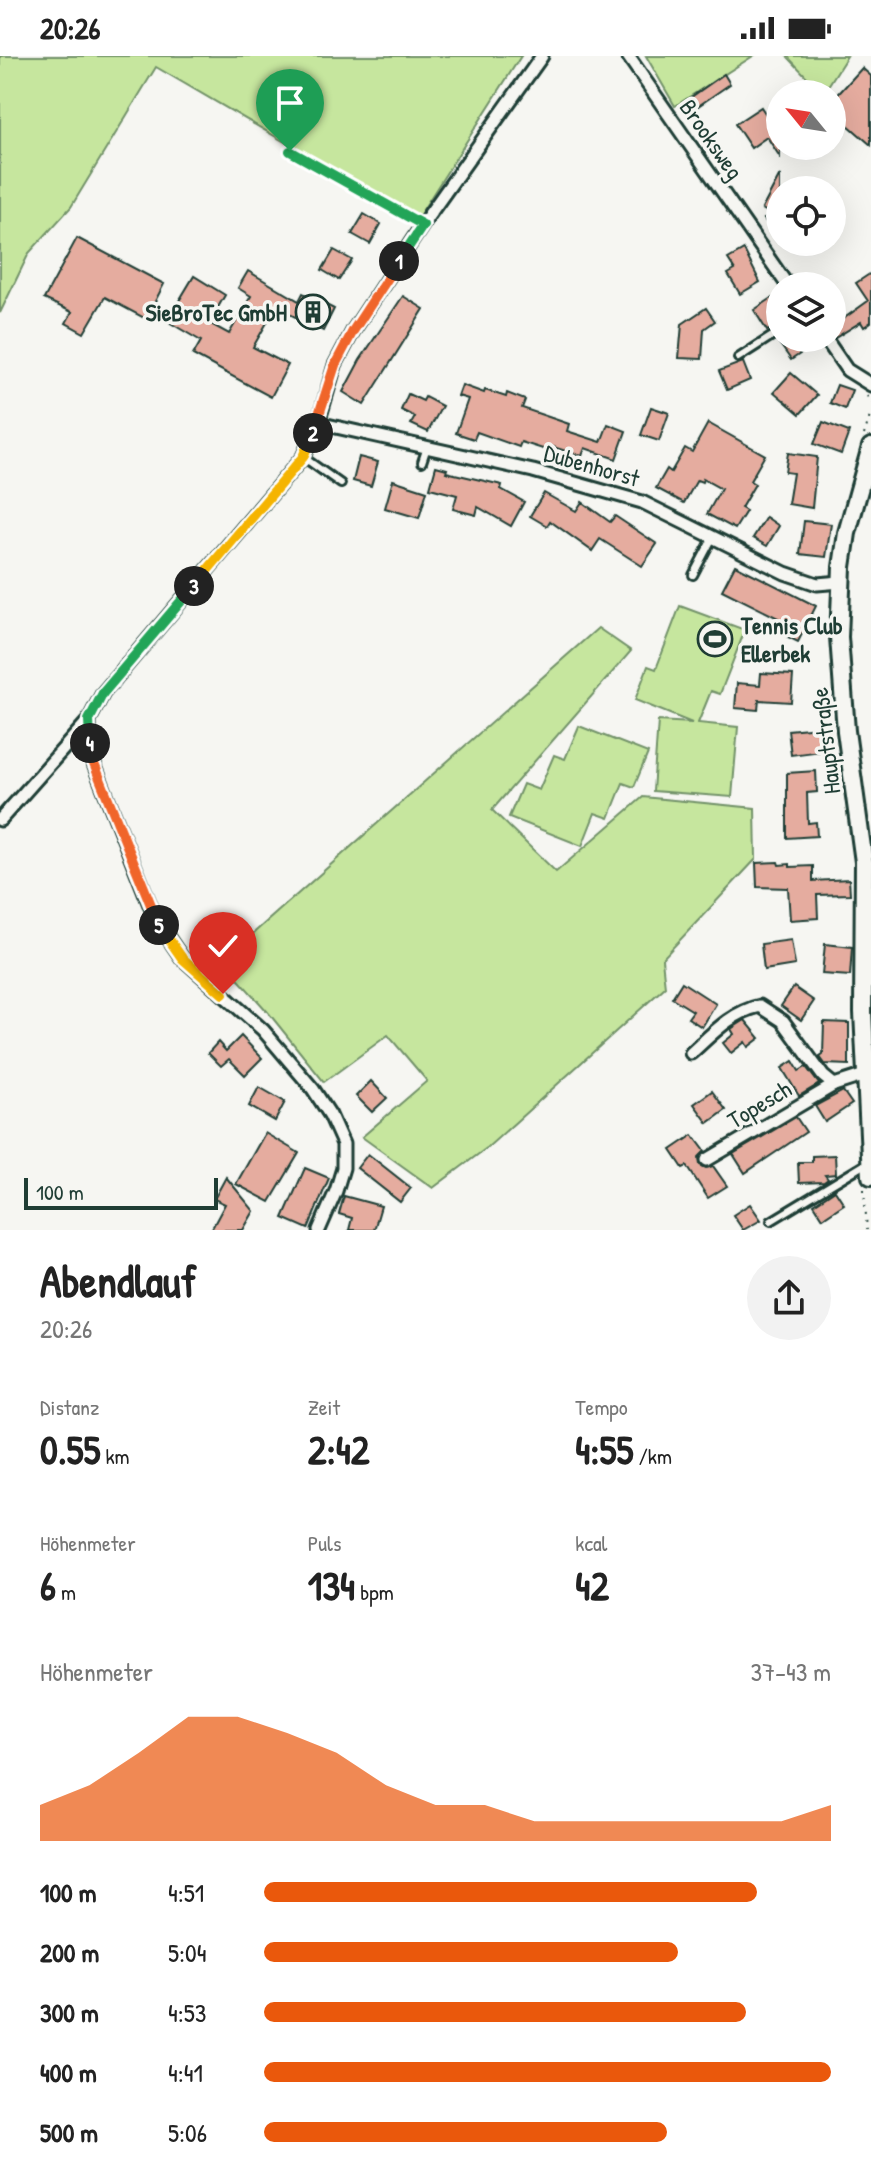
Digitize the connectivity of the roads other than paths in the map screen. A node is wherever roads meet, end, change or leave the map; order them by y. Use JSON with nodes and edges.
{"nodes":[{"id":1,"x":542,"y":56,"type":"edge"},
{"id":2,"x":628,"y":56,"type":"edge"},
{"id":3,"x":778,"y":272,"type":"edge"},
{"id":4,"x":766,"y":340,"type":"edge"},
{"id":5,"x":835,"y":352,"type":"edge"},
{"id":6,"x":738,"y":358,"type":"dead end"},
{"id":7,"x":871,"y":385,"type":"edge"},
{"id":8,"x":318,"y":423,"type":"junction"},
{"id":9,"x":427,"y":447,"type":"junction"},
{"id":10,"x":871,"y":447,"type":"edge"},
{"id":11,"x":303,"y":457,"type":"junction"},
{"id":12,"x":422,"y":462,"type":"dead end"},
{"id":13,"x":341,"y":484,"type":"dead end"},
{"id":14,"x":865,"y":491,"type":"edge"},
{"id":15,"x":713,"y":537,"type":"junction"},
{"id":16,"x":693,"y":575,"type":"dead end"},
{"id":17,"x":841,"y":582,"type":"junction"},
{"id":18,"x":89,"y":720,"type":"junction"},
{"id":19,"x":0,"y":820,"type":"edge"},
{"id":20,"x":868,"y":901,"type":"edge"},
{"id":21,"x":691,"y":1053,"type":"dead end"},
{"id":22,"x":865,"y":1075,"type":"junction"},
{"id":23,"x":834,"y":1085,"type":"junction"},
{"id":24,"x":707,"y":1160,"type":"dead end"},
{"id":25,"x":870,"y":1161,"type":"edge"},
{"id":26,"x":871,"y":1176,"type":"edge"},
{"id":27,"x":771,"y":1221,"type":"dead end"},
{"id":28,"x":319,"y":1230,"type":"edge"}],
"edges":[{"from":1,"to":8,"type":"street"},
{"from":2,"to":3,"type":"street","name":"Brooksweg"},
{"from":4,"to":6,"type":"lane"},
{"from":5,"to":7,"type":"street"},
{"from":8,"to":9,"type":"street","name":"Dubenhorst"},
{"from":8,"to":11,"type":"street"},
{"from":9,"to":12,"type":"lane"},
{"from":9,"to":15,"type":"street","name":"Dubenhorst"},
{"from":10,"to":14,"type":"main road","name":"Hauptstraße"},
{"from":11,"to":13,"type":"lane"},
{"from":11,"to":18,"type":"street"},
{"from":14,"to":17,"type":"main road","name":"Hauptstraße"},
{"from":15,"to":16,"type":"lane"},
{"from":15,"to":17,"type":"street","name":"Dubenhorst"},
{"from":17,"to":20,"type":"main road","name":"Hauptstraße"},
{"from":18,"to":19,"type":"street"},
{"from":18,"to":28,"type":"street"},
{"from":20,"to":22,"type":"main road","name":"Hauptstraße"},
{"from":21,"to":23,"type":"street","name":"Topesch"},
{"from":22,"to":23,"type":"street","name":"Topesch"},
{"from":22,"to":25,"type":"main road","name":"Hauptstraße"},
{"from":23,"to":24,"type":"street","name":"Topesch"},
{"from":25,"to":26,"type":"main road","name":"Hauptstraße"},
{"from":25,"to":27,"type":"lane"}]}
